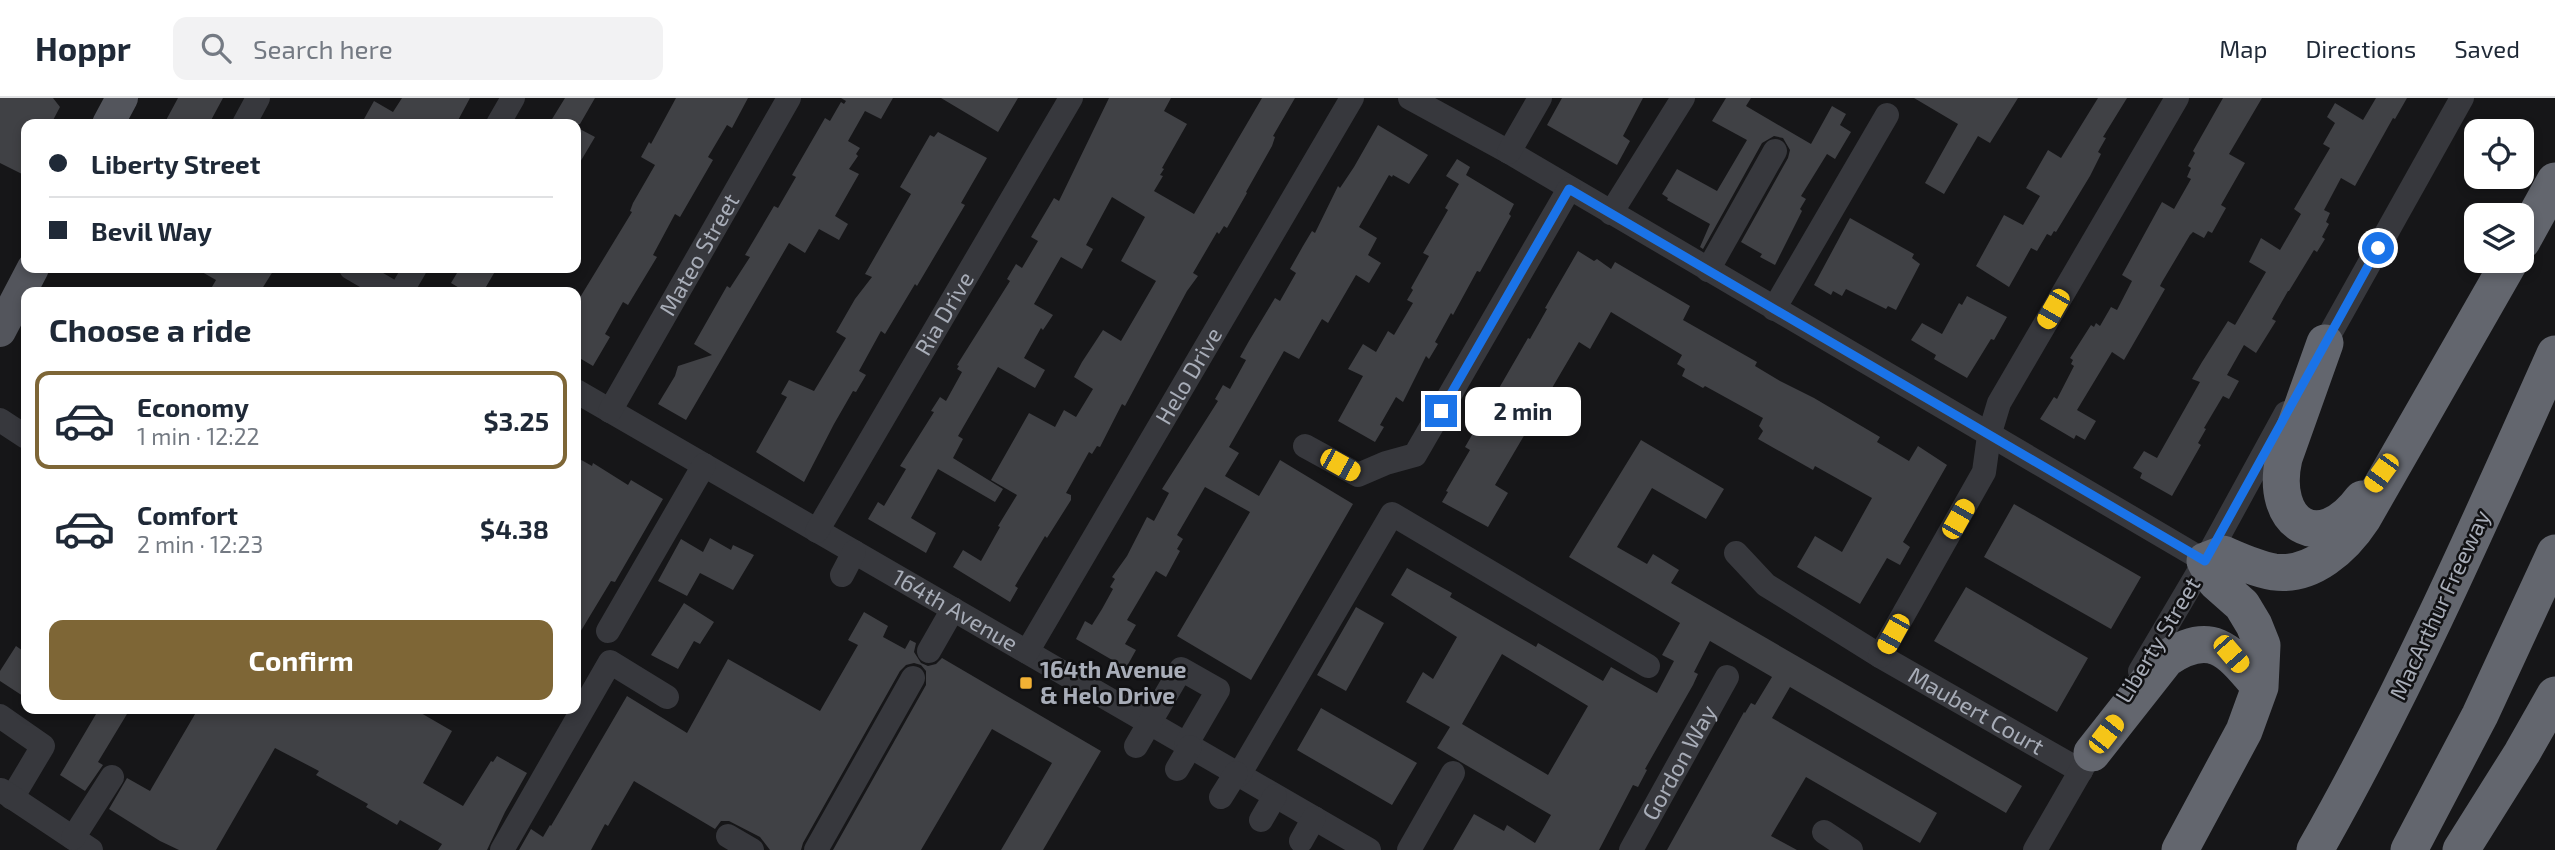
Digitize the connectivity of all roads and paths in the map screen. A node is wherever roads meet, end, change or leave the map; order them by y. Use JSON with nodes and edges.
{"nodes":[{"id":1,"x":258,"y":98,"type":"edge"},
{"id":2,"x":513,"y":98,"type":"edge"},
{"id":3,"x":789,"y":98,"type":"edge"},
{"id":4,"x":1071,"y":98,"type":"edge"},
{"id":5,"x":1352,"y":98,"type":"edge"},
{"id":6,"x":1410,"y":98,"type":"edge"},
{"id":7,"x":1540,"y":98,"type":"edge"},
{"id":8,"x":1683,"y":98,"type":"edge"},
{"id":9,"x":2177,"y":98,"type":"edge"},
{"id":10,"x":2462,"y":98,"type":"edge"},
{"id":11,"x":1886,"y":116,"type":"dead end"},
{"id":12,"x":247,"y":119,"type":"edge"},
{"id":13,"x":501,"y":119,"type":"edge"},
{"id":14,"x":1775,"y":151,"type":"dead end"},
{"id":15,"x":1509,"y":152,"type":"junction"},
{"id":16,"x":2555,"y":181,"type":"edge"},
{"id":17,"x":1569,"y":189,"type":"junction"},
{"id":18,"x":1611,"y":213,"type":"junction"},
{"id":19,"x":2534,"y":219,"type":"edge"},
{"id":20,"x":1708,"y":270,"type":"junction"},
{"id":21,"x":360,"y":273,"type":"edge"},
{"id":22,"x":2503,"y":273,"type":"edge"},
{"id":23,"x":383,"y":287,"type":"edge"},
{"id":24,"x":21,"y":291,"type":"edge"},
{"id":25,"x":1774,"y":309,"type":"junction"},
{"id":26,"x":0,"y":331,"type":"edge"},
{"id":27,"x":2325,"y":343,"type":"junction"},
{"id":28,"x":2555,"y":354,"type":"edge"},
{"id":29,"x":581,"y":394,"type":"edge"},
{"id":30,"x":610,"y":411,"type":"junction"},
{"id":31,"x":2423,"y":416,"type":"junction"},
{"id":32,"x":0,"y":420,"type":"edge"},
{"id":33,"x":21,"y":434,"type":"edge"},
{"id":34,"x":1989,"y":436,"type":"junction"},
{"id":35,"x":1305,"y":446,"type":"dead end"},
{"id":36,"x":704,"y":465,"type":"junction"},
{"id":37,"x":817,"y":531,"type":"junction"},
{"id":38,"x":854,"y":552,"type":"junction"},
{"id":39,"x":1736,"y":553,"type":"dead end"},
{"id":40,"x":2555,"y":553,"type":"edge"},
{"id":41,"x":2205,"y":561,"type":"junction"},
{"id":42,"x":842,"y":575,"type":"dead end"},
{"id":43,"x":953,"y":609,"type":"junction"},
{"id":44,"x":608,"y":631,"type":"dead end"},
{"id":45,"x":929,"y":651,"type":"dead end"},
{"id":46,"x":1027,"y":652,"type":"junction"},
{"id":47,"x":1880,"y":656,"type":"junction"},
{"id":48,"x":1648,"y":666,"type":"dead end"},
{"id":49,"x":1727,"y":677,"type":"dead end"},
{"id":50,"x":913,"y":678,"type":"dead end"},
{"id":51,"x":2260,"y":687,"type":"junction"},
{"id":52,"x":2555,"y":695,"type":"edge"},
{"id":53,"x":667,"y":697,"type":"dead end"},
{"id":54,"x":581,"y":712,"type":"edge"},
{"id":55,"x":580,"y":714,"type":"edge"},
{"id":56,"x":0,"y":716,"type":"edge"},
{"id":57,"x":1149,"y":724,"type":"junction"},
{"id":58,"x":1136,"y":746,"type":"dead end"},
{"id":59,"x":1188,"y":746,"type":"junction"},
{"id":60,"x":2086,"y":762,"type":"junction"},
{"id":61,"x":1177,"y":769,"type":"dead end"},
{"id":62,"x":1454,"y":773,"type":"dead end"},
{"id":63,"x":1238,"y":774,"type":"junction"},
{"id":64,"x":112,"y":777,"type":"dead end"},
{"id":65,"x":6,"y":794,"type":"edge"},
{"id":66,"x":1275,"y":796,"type":"junction"},
{"id":67,"x":1221,"y":797,"type":"dead end"},
{"id":68,"x":1314,"y":818,"type":"junction"},
{"id":69,"x":1261,"y":820,"type":"dead end"},
{"id":70,"x":1824,"y":832,"type":"dead end"},
{"id":71,"x":728,"y":836,"type":"dead end"},
{"id":72,"x":1301,"y":841,"type":"dead end"},
{"id":73,"x":83,"y":844,"type":"edge"},
{"id":74,"x":1358,"y":847,"type":"edge"},
{"id":75,"x":502,"y":850,"type":"edge"},
{"id":76,"x":751,"y":850,"type":"edge"},
{"id":77,"x":816,"y":850,"type":"edge"},
{"id":78,"x":1409,"y":850,"type":"edge"},
{"id":79,"x":1631,"y":850,"type":"edge"},
{"id":80,"x":1851,"y":850,"type":"edge"},
{"id":81,"x":2035,"y":850,"type":"edge"},
{"id":82,"x":2180,"y":850,"type":"edge"},
{"id":83,"x":2315,"y":850,"type":"edge"},
{"id":84,"x":2409,"y":850,"type":"edge"},
{"id":85,"x":2461,"y":850,"type":"edge"}],
"edges":[{"from":1,"to":12,"type":"street"},
{"from":2,"to":13,"type":"street"},
{"from":3,"to":30,"type":"street","name":"Mateo Street"},
{"from":4,"to":37,"type":"street","name":"Ria Drive"},
{"from":5,"to":46,"type":"street","name":"Helo Drive"},
{"from":6,"to":15,"type":"street"},
{"from":7,"to":15,"type":"street"},
{"from":8,"to":18,"type":"street"},
{"from":9,"to":34,"type":"street"},
{"from":10,"to":27,"type":"street","name":"Liberty Street"},
{"from":11,"to":25,"type":"street"},
{"from":14,"to":20,"type":"street"},
{"from":15,"to":17,"type":"street"},
{"from":16,"to":19,"type":"highway"},
{"from":17,"to":18,"type":"street"},
{"from":17,"to":35,"type":"street"},
{"from":18,"to":20,"type":"street"},
{"from":20,"to":25,"type":"street"},
{"from":21,"to":23,"type":"street"},
{"from":22,"to":31,"type":"highway"},
{"from":24,"to":26,"type":"main road"},
{"from":25,"to":34,"type":"street"},
{"from":27,"to":31,"type":"highway"},
{"from":27,"to":41,"type":"street","name":"Liberty Street"},
{"from":28,"to":83,"type":"highway","name":"MacArthur Freeway"},
{"from":29,"to":30,"type":"street","name":"164th Avenue"},
{"from":30,"to":36,"type":"street","name":"164th Avenue"},
{"from":31,"to":41,"type":"highway"},
{"from":32,"to":33,"type":"street"},
{"from":34,"to":41,"type":"street"},
{"from":34,"to":47,"type":"street"},
{"from":36,"to":37,"type":"street","name":"164th Avenue"},
{"from":36,"to":44,"type":"street"},
{"from":37,"to":38,"type":"street","name":"164th Avenue"},
{"from":38,"to":42,"type":"street"},
{"from":38,"to":43,"type":"street","name":"164th Avenue"},
{"from":39,"to":47,"type":"street","name":"Maubert Court"},
{"from":40,"to":84,"type":"highway"},
{"from":41,"to":51,"type":"highway"},
{"from":41,"to":60,"type":"street","name":"Liberty Street"},
{"from":43,"to":45,"type":"street"},
{"from":43,"to":46,"type":"street","name":"164th Avenue"},
{"from":46,"to":57,"type":"street","name":"164th Avenue"},
{"from":47,"to":60,"type":"street","name":"Maubert Court"},
{"from":48,"to":63,"type":"street"},
{"from":49,"to":79,"type":"street","name":"Gordon Way"},
{"from":50,"to":77,"type":"street"},
{"from":51,"to":60,"type":"highway"},
{"from":51,"to":82,"type":"highway"},
{"from":52,"to":85,"type":"highway"},
{"from":53,"to":54,"type":"street"},
{"from":55,"to":75,"type":"street"},
{"from":56,"to":65,"type":"street"},
{"from":57,"to":58,"type":"street"},
{"from":57,"to":59,"type":"street","name":"164th Avenue"},
{"from":57,"to":59,"type":"street"},
{"from":59,"to":61,"type":"street"},
{"from":59,"to":63,"type":"street","name":"164th Avenue"},
{"from":60,"to":81,"type":"street","name":"Liberty Street"},
{"from":62,"to":78,"type":"street"},
{"from":63,"to":66,"type":"street","name":"164th Avenue"},
{"from":63,"to":67,"type":"street"},
{"from":64,"to":73,"type":"street"},
{"from":65,"to":73,"type":"street"},
{"from":66,"to":68,"type":"street","name":"164th Avenue"},
{"from":66,"to":69,"type":"street"},
{"from":68,"to":72,"type":"street"},
{"from":68,"to":74,"type":"street","name":"164th Avenue"},
{"from":70,"to":80,"type":"street"},
{"from":71,"to":76,"type":"street"}]}
